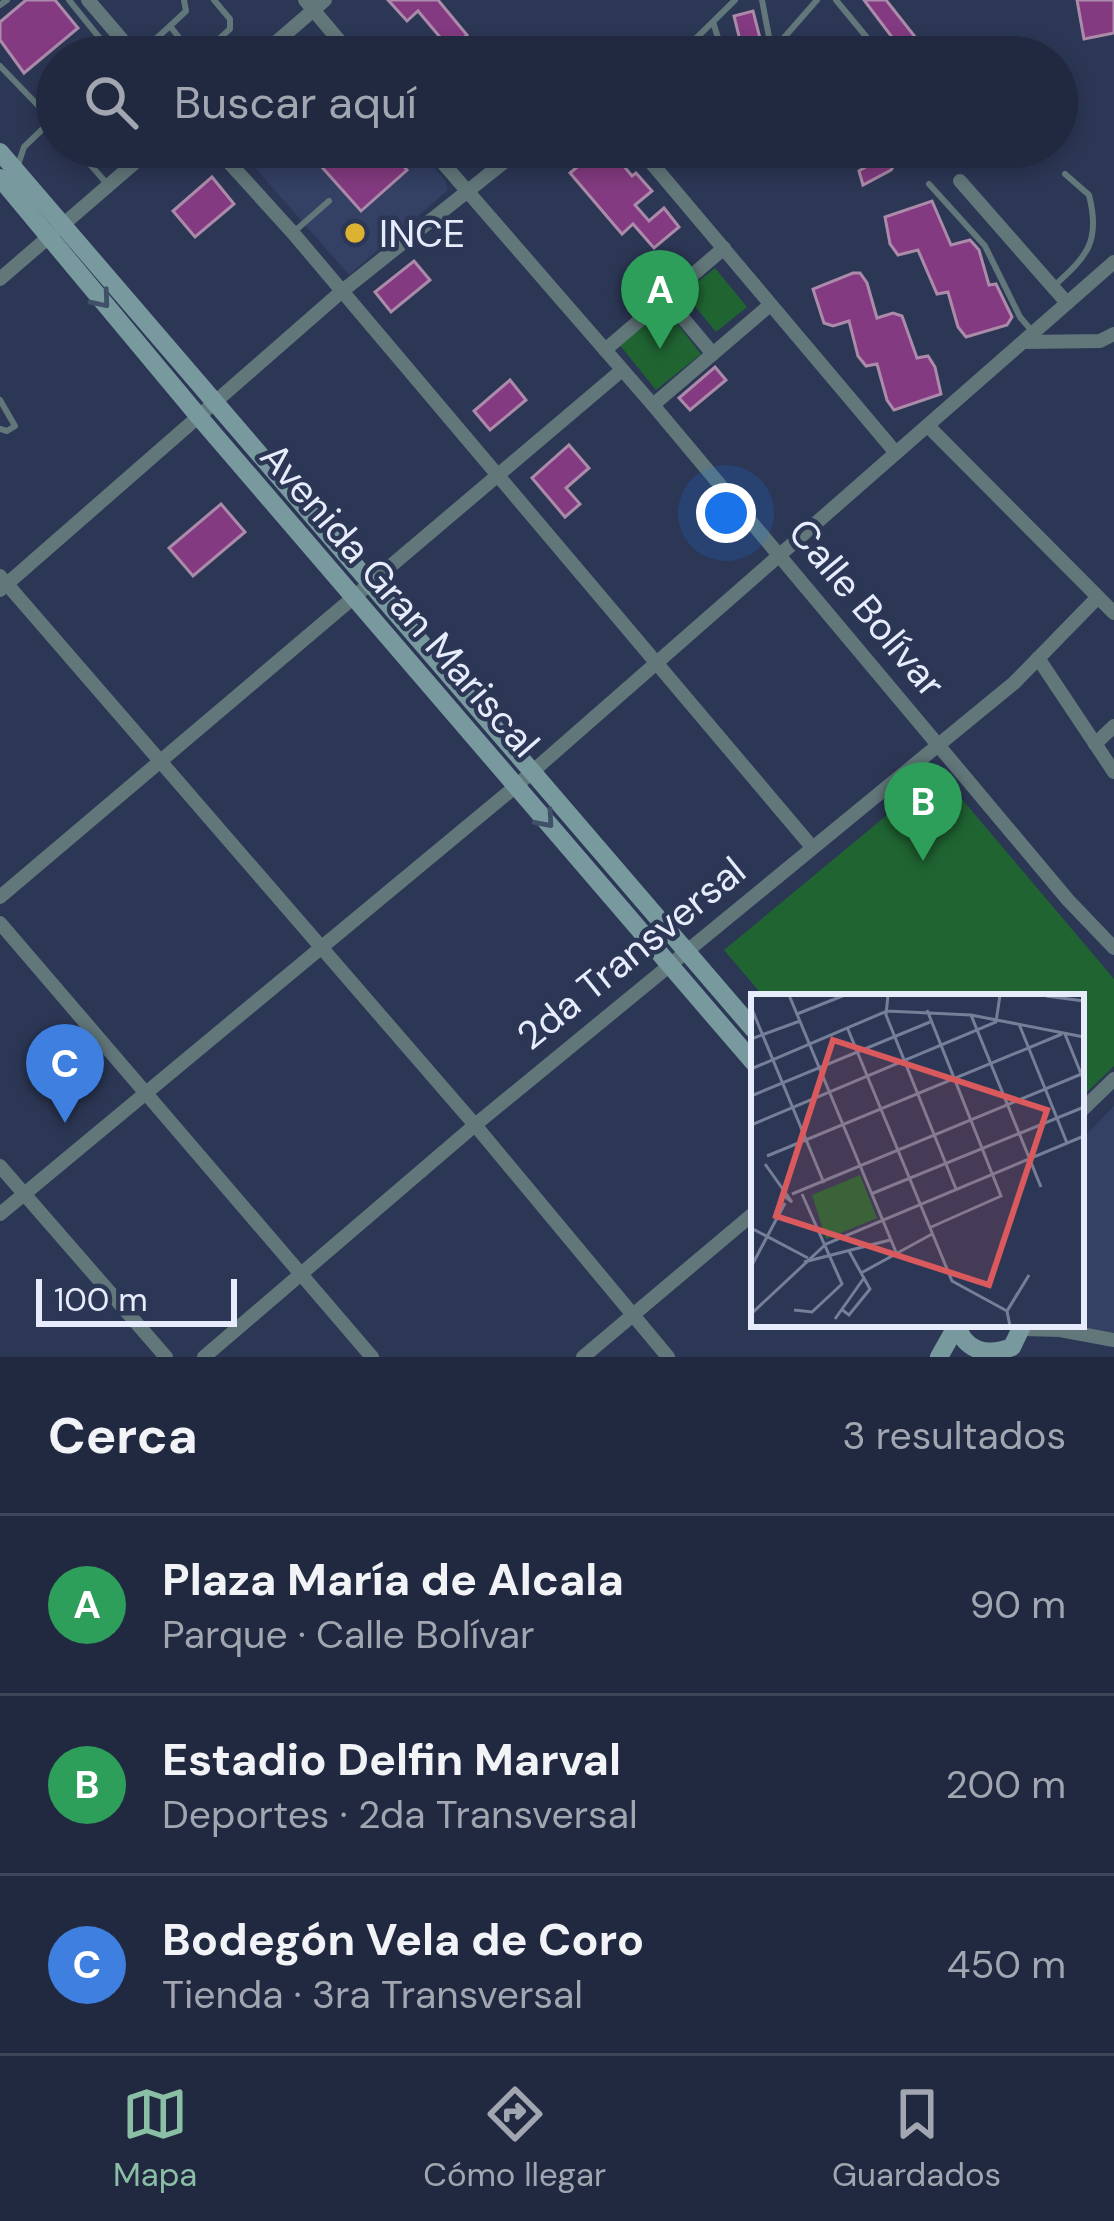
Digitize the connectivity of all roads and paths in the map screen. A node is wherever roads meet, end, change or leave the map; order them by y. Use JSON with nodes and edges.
{"nodes":[{"id":1,"x":69,"y":0,"type":"edge"},
{"id":2,"x":88,"y":0,"type":"edge"},
{"id":3,"x":184,"y":0,"type":"edge"},
{"id":4,"x":214,"y":0,"type":"edge"},
{"id":5,"x":735,"y":0,"type":"edge"},
{"id":6,"x":762,"y":0,"type":"edge"},
{"id":7,"x":804,"y":0,"type":"edge"},
{"id":8,"x":817,"y":0,"type":"edge"},
{"id":9,"x":836,"y":0,"type":"edge"},
{"id":10,"x":314,"y":4,"type":"edge"},
{"id":11,"x":802,"y":16,"type":"junction"},
{"id":12,"x":712,"y":22,"type":"junction"},
{"id":13,"x":170,"y":26,"type":"junction"},
{"id":14,"x":98,"y":36,"type":"edge"},
{"id":15,"x":117,"y":36,"type":"edge"},
{"id":16,"x":158,"y":36,"type":"edge"},
{"id":17,"x":178,"y":36,"type":"edge"},
{"id":18,"x":220,"y":36,"type":"edge"},
{"id":19,"x":281,"y":36,"type":"edge"},
{"id":20,"x":338,"y":36,"type":"edge"},
{"id":21,"x":698,"y":36,"type":"edge"},
{"id":22,"x":717,"y":36,"type":"edge"},
{"id":23,"x":767,"y":36,"type":"edge"},
{"id":24,"x":785,"y":36,"type":"edge"},
{"id":25,"x":866,"y":36,"type":"edge"},
{"id":26,"x":0,"y":66,"type":"edge"},
{"id":27,"x":36,"y":102,"type":"edge"},
{"id":28,"x":36,"y":137,"type":"edge"},
{"id":29,"x":0,"y":152,"type":"edge"},
{"id":30,"x":94,"y":168,"type":"edge"},
{"id":31,"x":128,"y":168,"type":"edge"},
{"id":32,"x":234,"y":168,"type":"edge"},
{"id":33,"x":447,"y":168,"type":"edge"},
{"id":34,"x":497,"y":168,"type":"edge"},
{"id":35,"x":656,"y":168,"type":"edge"},
{"id":36,"x":8,"y":174,"type":"edge"},
{"id":37,"x":1065,"y":174,"type":"dead end"},
{"id":38,"x":960,"y":181,"type":"dead end"},
{"id":39,"x":929,"y":184,"type":"dead end"},
{"id":40,"x":108,"y":185,"type":"junction"},
{"id":41,"x":467,"y":192,"type":"junction"},
{"id":42,"x":329,"y":201,"type":"dead end"},
{"id":43,"x":56,"y":231,"type":"junction"},
{"id":44,"x":293,"y":233,"type":"junction"},
{"id":45,"x":724,"y":248,"type":"junction"},
{"id":46,"x":1114,"y":262,"type":"edge"},
{"id":47,"x":0,"y":279,"type":"edge"},
{"id":48,"x":1054,"y":286,"type":"junction"},
{"id":49,"x":341,"y":292,"type":"junction"},
{"id":50,"x":666,"y":298,"type":"junction"},
{"id":51,"x":1067,"y":303,"type":"junction"},
{"id":52,"x":770,"y":305,"type":"junction"},
{"id":53,"x":1114,"y":334,"type":"edge"},
{"id":54,"x":1028,"y":338,"type":"junction"},
{"id":55,"x":605,"y":350,"type":"junction"},
{"id":56,"x":713,"y":354,"type":"junction"},
{"id":57,"x":622,"y":370,"type":"junction"},
{"id":58,"x":0,"y":400,"type":"edge"},
{"id":59,"x":216,"y":404,"type":"junction"},
{"id":60,"x":653,"y":405,"type":"junction"},
{"id":61,"x":200,"y":418,"type":"junction"},
{"id":62,"x":928,"y":426,"type":"junction"},
{"id":63,"x":0,"y":429,"type":"edge"},
{"id":64,"x":896,"y":453,"type":"junction"},
{"id":65,"x":496,"y":478,"type":"junction"},
{"id":66,"x":779,"y":556,"type":"junction"},
{"id":67,"x":2,"y":584,"type":"edge"},
{"id":68,"x":363,"y":590,"type":"junction"},
{"id":69,"x":1097,"y":598,"type":"junction"},
{"id":70,"x":1114,"y":613,"type":"edge"},
{"id":71,"x":1037,"y":658,"type":"junction"},
{"id":72,"x":654,"y":662,"type":"junction"},
{"id":73,"x":1114,"y":726,"type":"edge"},
{"id":74,"x":1095,"y":744,"type":"junction"},
{"id":75,"x":938,"y":745,"type":"junction"},
{"id":76,"x":162,"y":762,"type":"junction"},
{"id":77,"x":531,"y":772,"type":"junction"},
{"id":78,"x":1114,"y":772,"type":"edge"},
{"id":79,"x":516,"y":786,"type":"junction"},
{"id":80,"x":812,"y":848,"type":"junction"},
{"id":81,"x":0,"y":897,"type":"edge"},
{"id":82,"x":0,"y":923,"type":"edge"},
{"id":83,"x":321,"y":945,"type":"junction"},
{"id":84,"x":1114,"y":948,"type":"edge"},
{"id":85,"x":687,"y":950,"type":"junction"},
{"id":86,"x":669,"y":964,"type":"junction"},
{"id":87,"x":751,"y":1026,"type":"edge"},
{"id":88,"x":751,"y":1060,"type":"edge"},
{"id":89,"x":1114,"y":1079,"type":"edge"},
{"id":90,"x":144,"y":1091,"type":"junction"},
{"id":91,"x":1084,"y":1108,"type":"edge"},
{"id":92,"x":475,"y":1125,"type":"junction"},
{"id":93,"x":0,"y":1166,"type":"edge"},
{"id":94,"x":24,"y":1194,"type":"junction"},
{"id":95,"x":0,"y":1214,"type":"edge"},
{"id":96,"x":751,"y":1216,"type":"edge"},
{"id":97,"x":301,"y":1274,"type":"junction"},
{"id":98,"x":635,"y":1315,"type":"junction"},
{"id":99,"x":955,"y":1327,"type":"edge"},
{"id":100,"x":957,"y":1327,"type":"edge"},
{"id":101,"x":1023,"y":1327,"type":"edge"},
{"id":102,"x":1032,"y":1327,"type":"edge"},
{"id":103,"x":1114,"y":1340,"type":"edge"},
{"id":104,"x":974,"y":1356,"type":"edge"},
{"id":105,"x":166,"y":1357,"type":"edge"},
{"id":106,"x":204,"y":1357,"type":"edge"},
{"id":107,"x":372,"y":1357,"type":"edge"},
{"id":108,"x":583,"y":1357,"type":"edge"},
{"id":109,"x":668,"y":1357,"type":"edge"},
{"id":110,"x":939,"y":1357,"type":"edge"}],
"edges":[{"from":1,"to":14,"type":"lane"},
{"from":2,"to":15,"type":"street"},
{"from":3,"to":13,"type":"lane"},
{"from":4,"to":18,"type":"lane"},
{"from":5,"to":12,"type":"lane"},
{"from":6,"to":23,"type":"lane"},
{"from":7,"to":11,"type":"lane"},
{"from":8,"to":11,"type":"lane"},
{"from":9,"to":25,"type":"lane"},
{"from":10,"to":19,"type":"street"},
{"from":10,"to":20,"type":"street"},
{"from":11,"to":24,"type":"lane"},
{"from":12,"to":21,"type":"lane"},
{"from":12,"to":22,"type":"lane"},
{"from":13,"to":16,"type":"lane"},
{"from":13,"to":17,"type":"lane"},
{"from":26,"to":27,"type":"lane"},
{"from":28,"to":36,"type":"lane"},
{"from":29,"to":36,"type":"street","name":"Avenida Gran Mariscal"},
{"from":30,"to":40,"type":"lane"},
{"from":31,"to":40,"type":"street"},
{"from":32,"to":44,"type":"street"},
{"from":33,"to":41,"type":"street","name":"Calle Bolívar"},
{"from":34,"to":41,"type":"street"},
{"from":35,"to":45,"type":"street"},
{"from":36,"to":43,"type":"street","name":"Avenida Gran Mariscal"},
{"from":37,"to":48,"type":"lane"},
{"from":38,"to":48,"type":"street"},
{"from":39,"to":54,"type":"lane"},
{"from":40,"to":43,"type":"street"},
{"from":41,"to":49,"type":"street"},
{"from":41,"to":55,"type":"street","name":"Calle Bolívar"},
{"from":42,"to":44,"type":"lane"},
{"from":43,"to":47,"type":"street"},
{"from":43,"to":59,"type":"street","name":"Avenida Gran Mariscal"},
{"from":43,"to":61,"type":"street","name":"Avenida Gran Mariscal","one_way":true},
{"from":44,"to":49,"type":"street"},
{"from":45,"to":50,"type":"street"},
{"from":45,"to":52,"type":"street"},
{"from":46,"to":51,"type":"street"},
{"from":48,"to":51,"type":"street"},
{"from":49,"to":59,"type":"street"},
{"from":49,"to":65,"type":"street"},
{"from":50,"to":55,"type":"street"},
{"from":50,"to":56,"type":"street"},
{"from":51,"to":54,"type":"street"},
{"from":52,"to":56,"type":"street"},
{"from":52,"to":64,"type":"street"},
{"from":53,"to":54,"type":"street"},
{"from":54,"to":62,"type":"street"},
{"from":55,"to":57,"type":"street","name":"Calle Bolívar"},
{"from":56,"to":60,"type":"street"},
{"from":57,"to":60,"type":"street","name":"Calle Bolívar"},
{"from":57,"to":65,"type":"street"},
{"from":58,"to":63,"type":"lane"},
{"from":59,"to":61,"type":"street"},
{"from":59,"to":68,"type":"street","name":"Avenida Gran Mariscal"},
{"from":60,"to":66,"type":"street","name":"Calle Bolívar"},
{"from":61,"to":67,"type":"street"},
{"from":61,"to":68,"type":"street","name":"Avenida Gran Mariscal"},
{"from":62,"to":64,"type":"street"},
{"from":62,"to":69,"type":"street"},
{"from":64,"to":66,"type":"street"},
{"from":65,"to":68,"type":"street"},
{"from":65,"to":72,"type":"street"},
{"from":66,"to":72,"type":"street"},
{"from":66,"to":75,"type":"street","name":"Calle Bolívar"},
{"from":67,"to":76,"type":"street"},
{"from":68,"to":76,"type":"street"},
{"from":68,"to":77,"type":"street","name":"Avenida Gran Mariscal"},
{"from":68,"to":79,"type":"street","name":"Avenida Gran Mariscal"},
{"from":69,"to":70,"type":"street"},
{"from":69,"to":71,"type":"street","name":"2da Transversal"},
{"from":71,"to":74,"type":"street"},
{"from":71,"to":75,"type":"street","name":"2da Transversal"},
{"from":72,"to":77,"type":"street"},
{"from":72,"to":80,"type":"street"},
{"from":73,"to":74,"type":"street"},
{"from":74,"to":78,"type":"street"},
{"from":75,"to":80,"type":"street","name":"2da Transversal"},
{"from":75,"to":84,"type":"street","name":"Calle Bolívar"},
{"from":76,"to":81,"type":"street"},
{"from":76,"to":83,"type":"street"},
{"from":77,"to":79,"type":"street"},
{"from":77,"to":85,"type":"street","name":"Avenida Gran Mariscal"},
{"from":79,"to":83,"type":"street"},
{"from":79,"to":86,"type":"street","name":"Avenida Gran Mariscal","one_way":true},
{"from":80,"to":85,"type":"street","name":"2da Transversal"},
{"from":82,"to":90,"type":"street"},
{"from":83,"to":90,"type":"street"},
{"from":83,"to":92,"type":"street"},
{"from":85,"to":86,"type":"street","name":"2da Transversal"},
{"from":85,"to":87,"type":"street","name":"Avenida Gran Mariscal"},
{"from":86,"to":88,"type":"street","name":"Avenida Gran Mariscal"},
{"from":86,"to":92,"type":"street","name":"2da Transversal"},
{"from":89,"to":91,"type":"street"},
{"from":90,"to":94,"type":"street"},
{"from":90,"to":97,"type":"street"},
{"from":92,"to":97,"type":"street","name":"2da Transversal"},
{"from":92,"to":98,"type":"street"},
{"from":93,"to":94,"type":"street"},
{"from":94,"to":95,"type":"street"},
{"from":94,"to":105,"type":"street"},
{"from":96,"to":98,"type":"street"},
{"from":97,"to":106,"type":"street","name":"2da Transversal"},
{"from":97,"to":107,"type":"street"},
{"from":98,"to":108,"type":"street"},
{"from":98,"to":109,"type":"street"},
{"from":99,"to":110,"type":"street"},
{"from":100,"to":104,"type":"street"},
{"from":101,"to":104,"type":"street"},
{"from":102,"to":103,"type":"street"}]}
